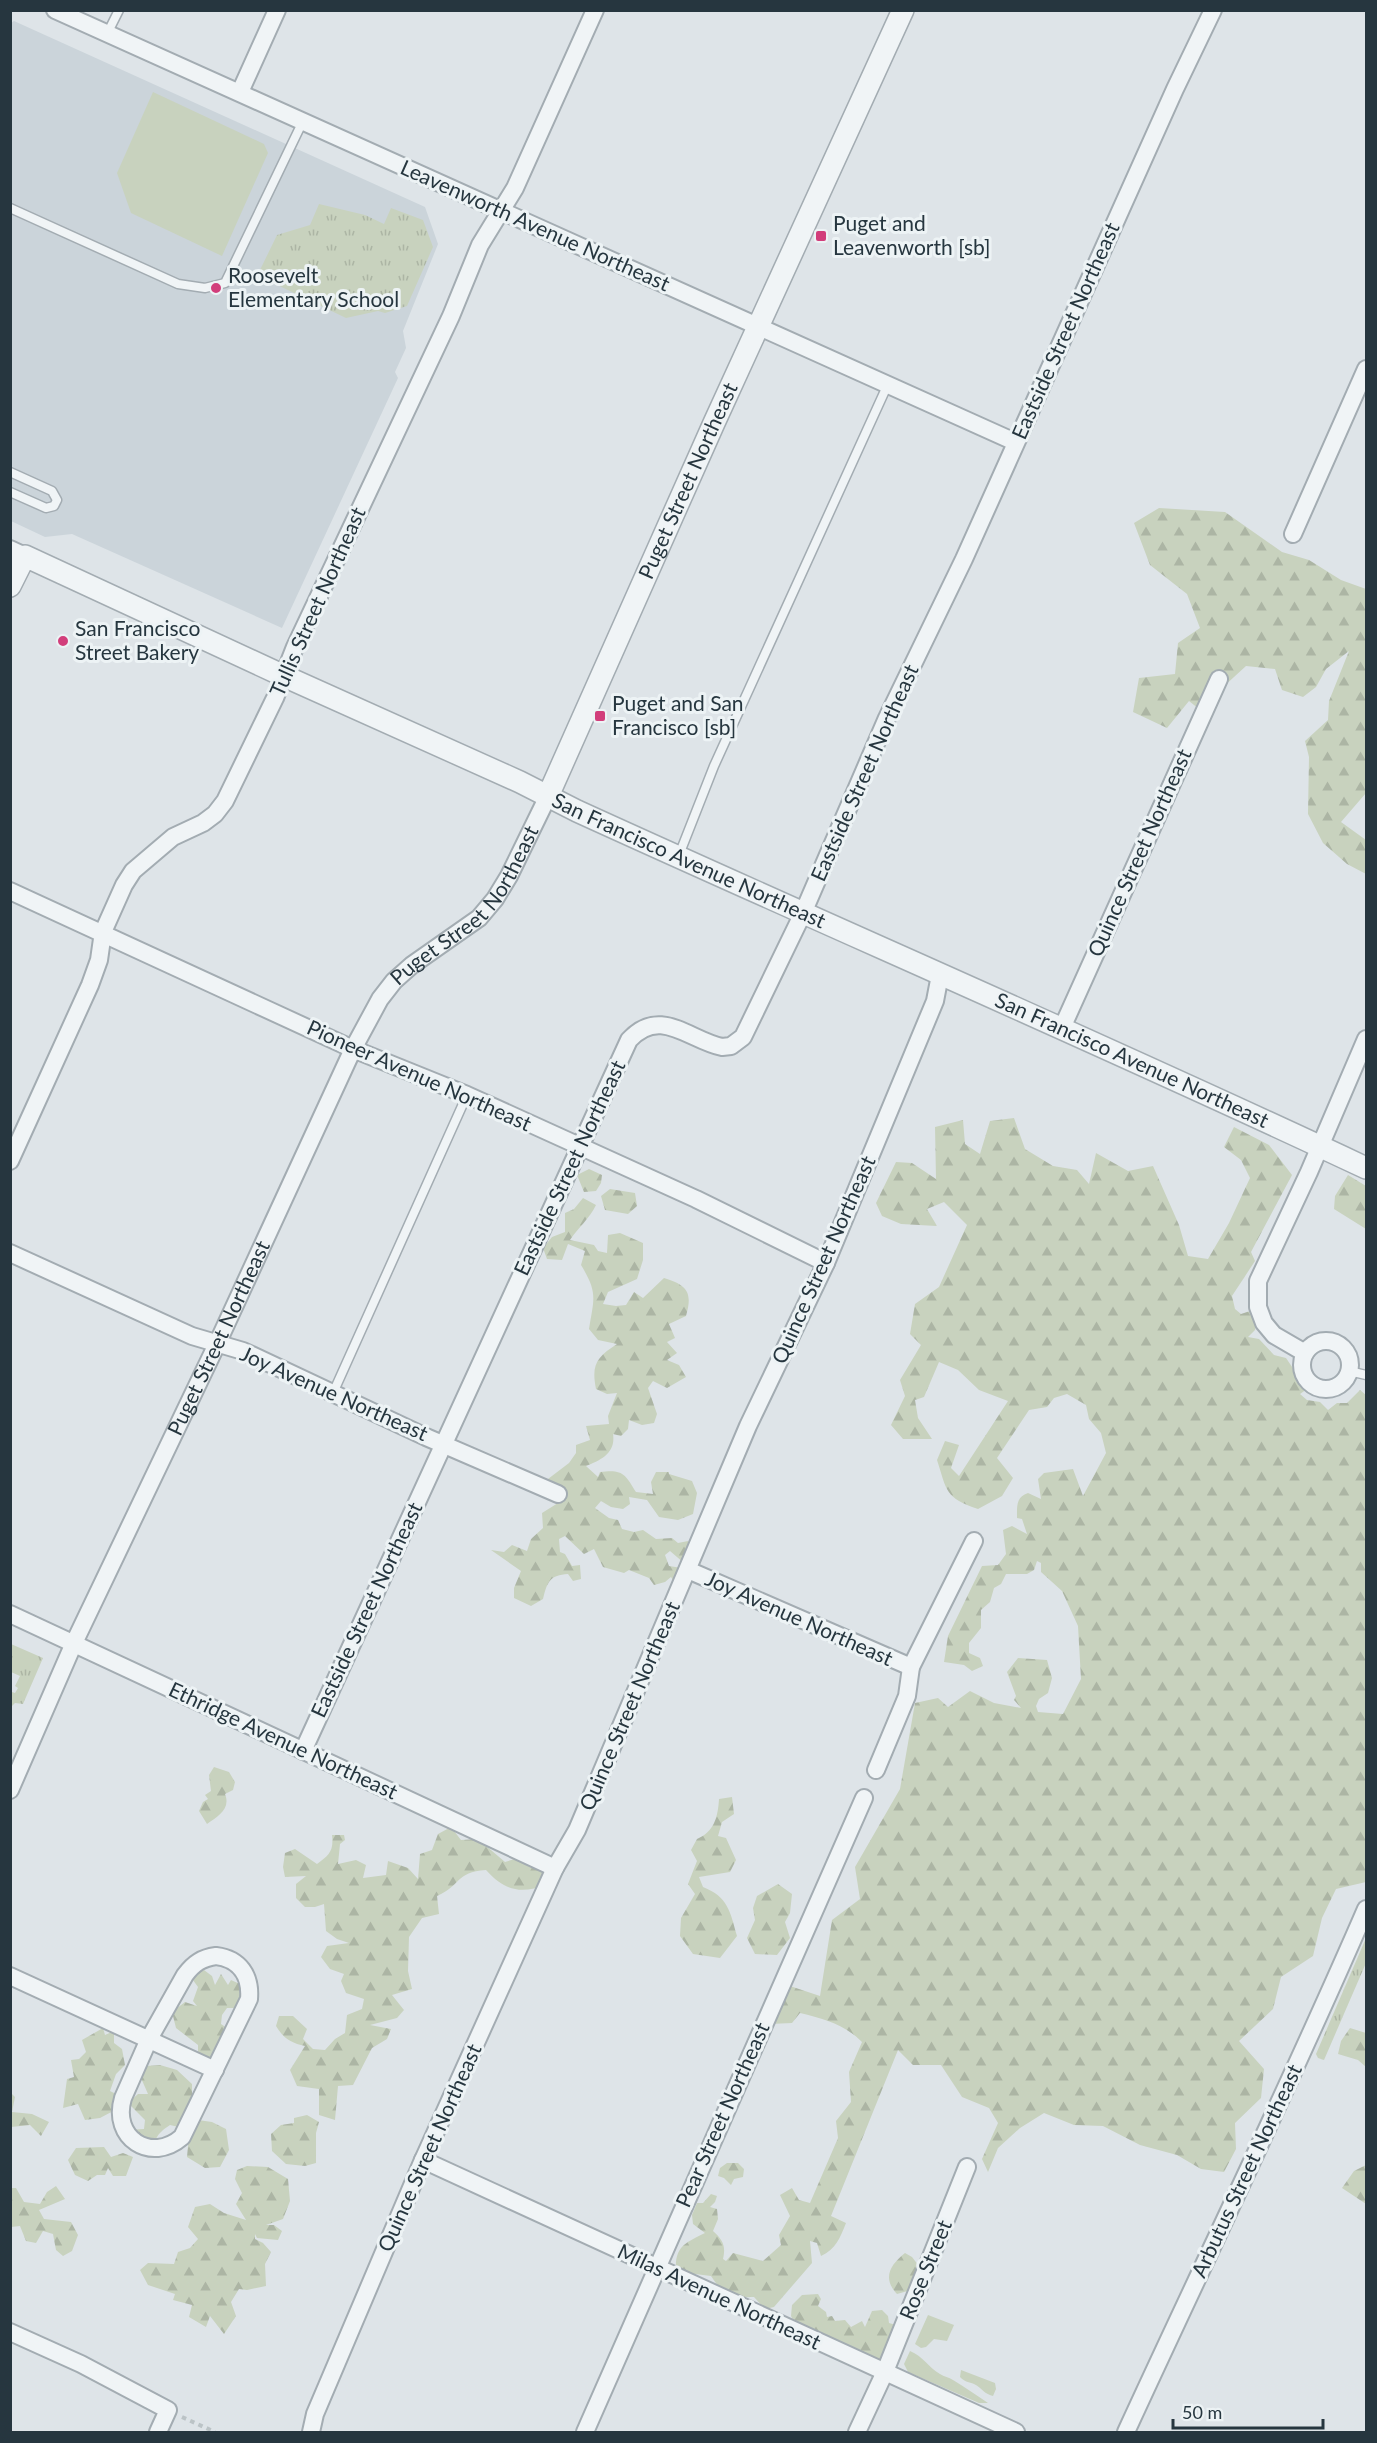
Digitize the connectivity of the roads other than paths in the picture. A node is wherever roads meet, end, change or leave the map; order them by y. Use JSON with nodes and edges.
{"nodes":[{"id":1,"x":55,"y":10,"type":"edge"},
{"id":2,"x":119,"y":10,"type":"edge"},
{"id":3,"x":277,"y":10,"type":"edge"},
{"id":4,"x":595,"y":10,"type":"edge"},
{"id":5,"x":903,"y":10,"type":"edge"},
{"id":6,"x":1213,"y":10,"type":"edge"},
{"id":7,"x":107,"y":34,"type":"junction"},
{"id":8,"x":240,"y":92,"type":"junction"},
{"id":9,"x":303,"y":121,"type":"junction"},
{"id":10,"x":10,"y":208,"type":"edge"},
{"id":11,"x":502,"y":212,"type":"junction"},
{"id":12,"x":759,"y":326,"type":"junction"},
{"id":13,"x":1366,"y":369,"type":"edge"},
{"id":14,"x":888,"y":384,"type":"junction"},
{"id":15,"x":1015,"y":442,"type":"junction"},
{"id":16,"x":10,"y":472,"type":"edge"},
{"id":17,"x":10,"y":492,"type":"edge"},
{"id":18,"x":1293,"y":534,"type":"dead end"},
{"id":19,"x":18,"y":553,"type":"edge"},
{"id":20,"x":10,"y":585,"type":"edge"},
{"id":21,"x":284,"y":676,"type":"junction"},
{"id":22,"x":1219,"y":679,"type":"dead end"},
{"id":23,"x":548,"y":796,"type":"junction"},
{"id":24,"x":678,"y":857,"type":"junction"},
{"id":25,"x":10,"y":891,"type":"edge"},
{"id":26,"x":803,"y":913,"type":"junction"},
{"id":27,"x":103,"y":932,"type":"junction"},
{"id":28,"x":940,"y":975,"type":"junction"},
{"id":29,"x":1062,"y":1028,"type":"junction"},
{"id":30,"x":1366,"y":1040,"type":"edge"},
{"id":31,"x":352,"y":1049,"type":"junction"},
{"id":32,"x":467,"y":1095,"type":"junction"},
{"id":33,"x":1320,"y":1146,"type":"junction"},
{"id":34,"x":580,"y":1147,"type":"junction"},
{"id":35,"x":10,"y":1161,"type":"edge"},
{"id":36,"x":1366,"y":1168,"type":"edge"},
{"id":37,"x":10,"y":1253,"type":"edge"},
{"id":38,"x":826,"y":1263,"type":"junction"},
{"id":39,"x":217,"y":1344,"type":"junction"},
{"id":40,"x":1305,"y":1353,"type":"junction"},
{"id":41,"x":1349,"y":1371,"type":"junction"},
{"id":42,"x":1366,"y":1375,"type":"edge"},
{"id":43,"x":333,"y":1393,"type":"junction"},
{"id":44,"x":444,"y":1444,"type":"junction"},
{"id":45,"x":558,"y":1494,"type":"dead end"},
{"id":46,"x":974,"y":1541,"type":"dead end"},
{"id":47,"x":688,"y":1570,"type":"junction"},
{"id":48,"x":10,"y":1614,"type":"edge"},
{"id":49,"x":74,"y":1643,"type":"junction"},
{"id":50,"x":911,"y":1667,"type":"junction"},
{"id":51,"x":303,"y":1751,"type":"junction"},
{"id":52,"x":876,"y":1770,"type":"dead end"},
{"id":53,"x":10,"y":1790,"type":"edge"},
{"id":54,"x":864,"y":1798,"type":"dead end"},
{"id":55,"x":555,"y":1868,"type":"junction"},
{"id":56,"x":1366,"y":1909,"type":"edge"},
{"id":57,"x":10,"y":1976,"type":"edge"},
{"id":58,"x":149,"y":2039,"type":"junction"},
{"id":59,"x":214,"y":2070,"type":"junction"},
{"id":60,"x":423,"y":2160,"type":"junction"},
{"id":61,"x":967,"y":2167,"type":"dead end"},
{"id":62,"x":656,"y":2268,"type":"junction"},
{"id":63,"x":10,"y":2332,"type":"edge"},
{"id":64,"x":884,"y":2374,"type":"junction"},
{"id":65,"x":158,"y":2433,"type":"edge"},
{"id":66,"x":311,"y":2433,"type":"edge"},
{"id":67,"x":585,"y":2433,"type":"edge"},
{"id":68,"x":857,"y":2433,"type":"edge"},
{"id":69,"x":1016,"y":2433,"type":"edge"},
{"id":70,"x":1126,"y":2433,"type":"edge"}],
"edges":[{"from":1,"to":7,"type":"street","name":"Leavenworth Avenue Northeast"},
{"from":2,"to":7,"type":"lane"},
{"from":3,"to":8,"type":"street"},
{"from":4,"to":11,"type":"street","name":"Tullis Street Northeast"},
{"from":5,"to":12,"type":"street","name":"Puget Street Northeast"},
{"from":6,"to":15,"type":"street","name":"Eastside Street Northeast"},
{"from":7,"to":8,"type":"street","name":"Leavenworth Avenue Northeast"},
{"from":8,"to":9,"type":"street","name":"Leavenworth Avenue Northeast"},
{"from":9,"to":10,"type":"lane"},
{"from":9,"to":11,"type":"street","name":"Leavenworth Avenue Northeast"},
{"from":11,"to":12,"type":"street","name":"Leavenworth Avenue Northeast"},
{"from":11,"to":21,"type":"street","name":"Tullis Street Northeast"},
{"from":12,"to":14,"type":"street","name":"Leavenworth Avenue Northeast"},
{"from":12,"to":23,"type":"street","name":"Puget Street Northeast"},
{"from":13,"to":18,"type":"street"},
{"from":14,"to":15,"type":"street","name":"Leavenworth Avenue Northeast"},
{"from":14,"to":24,"type":"lane"},
{"from":15,"to":26,"type":"street","name":"Eastside Street Northeast"},
{"from":16,"to":17,"type":"lane"},
{"from":19,"to":20,"type":"street"},
{"from":19,"to":21,"type":"street","name":"San Francisco Avenue Northeast"},
{"from":21,"to":23,"type":"street","name":"San Francisco Avenue Northeast"},
{"from":21,"to":27,"type":"street","name":"Tullis Street Northeast"},
{"from":22,"to":29,"type":"street","name":"Quince Street Northeast"},
{"from":23,"to":24,"type":"street","name":"San Francisco Avenue Northeast"},
{"from":23,"to":31,"type":"street","name":"Puget Street Northeast"},
{"from":24,"to":26,"type":"street","name":"San Francisco Avenue Northeast"},
{"from":25,"to":27,"type":"street","name":"Pioneer Avenue Northeast"},
{"from":26,"to":28,"type":"street","name":"San Francisco Avenue Northeast"},
{"from":26,"to":34,"type":"street","name":"Eastside Street Northeast"},
{"from":27,"to":31,"type":"street","name":"Pioneer Avenue Northeast"},
{"from":27,"to":35,"type":"street","name":"Tullis Street Northeast"},
{"from":28,"to":29,"type":"street","name":"San Francisco Avenue Northeast"},
{"from":28,"to":38,"type":"street","name":"Quince Street Northeast"},
{"from":29,"to":33,"type":"street","name":"San Francisco Avenue Northeast"},
{"from":30,"to":33,"type":"street"},
{"from":31,"to":32,"type":"street","name":"Pioneer Avenue Northeast"},
{"from":31,"to":39,"type":"street","name":"Puget Street Northeast"},
{"from":32,"to":34,"type":"street","name":"Pioneer Avenue Northeast"},
{"from":32,"to":43,"type":"lane"},
{"from":33,"to":36,"type":"street","name":"San Francisco Avenue Northeast"},
{"from":33,"to":40,"type":"street"},
{"from":34,"to":38,"type":"street","name":"Pioneer Avenue Northeast"},
{"from":34,"to":44,"type":"street","name":"Eastside Street Northeast"},
{"from":37,"to":39,"type":"street","name":"Joy Avenue Northeast"},
{"from":38,"to":47,"type":"street","name":"Quince Street Northeast"},
{"from":39,"to":43,"type":"street","name":"Joy Avenue Northeast"},
{"from":39,"to":49,"type":"street","name":"Puget Street Northeast"},
{"from":40,"to":41,"type":"street"},
{"from":40,"to":41,"type":"street"},
{"from":41,"to":42,"type":"lane"},
{"from":43,"to":44,"type":"street","name":"Joy Avenue Northeast"},
{"from":44,"to":45,"type":"street","name":"Joy Avenue Northeast"},
{"from":44,"to":51,"type":"street","name":"Eastside Street Northeast"},
{"from":46,"to":50,"type":"street"},
{"from":47,"to":50,"type":"street","name":"Joy Avenue Northeast"},
{"from":47,"to":55,"type":"street","name":"Quince Street Northeast"},
{"from":48,"to":49,"type":"street","name":"Ethridge Avenue Northeast"},
{"from":49,"to":51,"type":"street","name":"Ethridge Avenue Northeast"},
{"from":49,"to":53,"type":"street","name":"Puget Street Northeast"},
{"from":50,"to":52,"type":"street"},
{"from":51,"to":55,"type":"street","name":"Ethridge Avenue Northeast"},
{"from":54,"to":62,"type":"street","name":"Pear Street Northeast"},
{"from":55,"to":60,"type":"street","name":"Quince Street Northeast"},
{"from":56,"to":70,"type":"street","name":"Arbutus Street Northeast"},
{"from":57,"to":58,"type":"street"},
{"from":58,"to":59,"type":"street"},
{"from":58,"to":59,"type":"street"},
{"from":58,"to":59,"type":"street"},
{"from":60,"to":62,"type":"street","name":"Milas Avenue Northeast"},
{"from":60,"to":66,"type":"street","name":"Quince Street Northeast"},
{"from":61,"to":64,"type":"street","name":"Rose Street"},
{"from":62,"to":64,"type":"street","name":"Milas Avenue Northeast"},
{"from":62,"to":67,"type":"street","name":"Pear Street Northeast"},
{"from":63,"to":65,"type":"street"},
{"from":64,"to":68,"type":"street","name":"Rose Street"},
{"from":64,"to":69,"type":"street","name":"Milas Avenue Northeast"}]}
